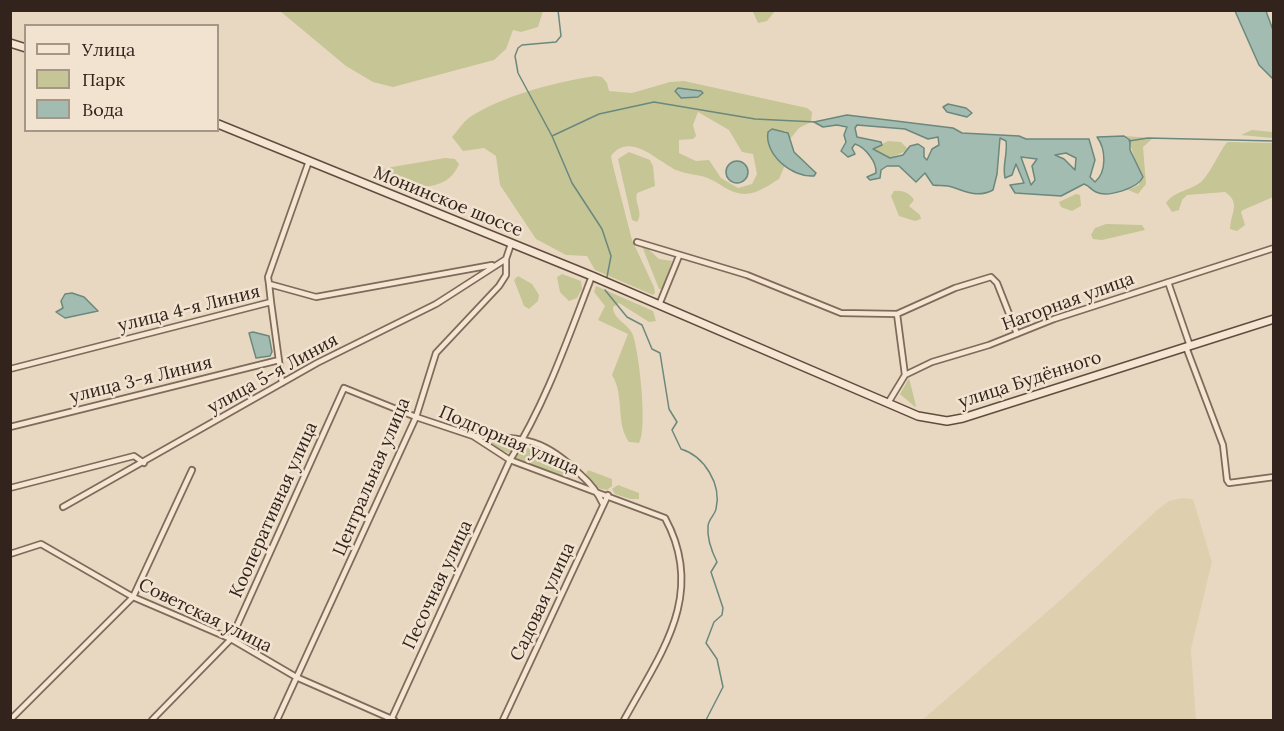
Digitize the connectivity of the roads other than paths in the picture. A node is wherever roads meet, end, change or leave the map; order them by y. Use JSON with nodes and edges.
{"nodes":[{"id":1,"x":219,"y":124,"type":"edge"},
{"id":2,"x":309,"y":160,"type":"junction"},
{"id":3,"x":637,"y":242,"type":"dead end"},
{"id":4,"x":511,"y":244,"type":"junction"},
{"id":5,"x":1274,"y":248,"type":"edge"},
{"id":6,"x":680,"y":256,"type":"junction"},
{"id":7,"x":506,"y":259,"type":"junction"},
{"id":8,"x":495,"y":264,"type":"junction"},
{"id":9,"x":592,"y":276,"type":"junction"},
{"id":10,"x":1168,"y":282,"type":"junction"},
{"id":11,"x":269,"y":284,"type":"junction"},
{"id":12,"x":271,"y":302,"type":"junction"},
{"id":13,"x":663,"y":306,"type":"junction"},
{"id":14,"x":897,"y":314,"type":"junction"},
{"id":15,"x":1274,"y":319,"type":"edge"},
{"id":16,"x":1017,"y":334,"type":"junction"},
{"id":17,"x":1188,"y":347,"type":"junction"},
{"id":18,"x":279,"y":360,"type":"junction"},
{"id":19,"x":10,"y":369,"type":"edge"},
{"id":20,"x":905,"y":375,"type":"junction"},
{"id":21,"x":282,"y":383,"type":"junction"},
{"id":22,"x":344,"y":388,"type":"joint"},
{"id":23,"x":888,"y":403,"type":"junction"},
{"id":24,"x":416,"y":417,"type":"junction"},
{"id":25,"x":10,"y":427,"type":"edge"},
{"id":26,"x":473,"y":436,"type":"junction"},
{"id":27,"x":524,"y":439,"type":"junction"},
{"id":28,"x":510,"y":460,"type":"junction"},
{"id":29,"x":144,"y":463,"type":"junction"},
{"id":30,"x":192,"y":470,"type":"dead end"},
{"id":31,"x":1274,"y":477,"type":"edge"},
{"id":32,"x":10,"y":488,"type":"edge"},
{"id":33,"x":596,"y":492,"type":"junction"},
{"id":34,"x":608,"y":495,"type":"junction"},
{"id":35,"x":603,"y":505,"type":"junction"},
{"id":36,"x":63,"y":507,"type":"dead end"},
{"id":37,"x":10,"y":554,"type":"edge"},
{"id":38,"x":133,"y":597,"type":"junction"},
{"id":39,"x":231,"y":639,"type":"junction"},
{"id":40,"x":296,"y":677,"type":"junction"},
{"id":41,"x":10,"y":720,"type":"edge"},
{"id":42,"x":152,"y":720,"type":"edge"},
{"id":43,"x":277,"y":720,"type":"edge"},
{"id":44,"x":392,"y":720,"type":"edge"},
{"id":45,"x":504,"y":720,"type":"edge"},
{"id":46,"x":624,"y":720,"type":"edge"}],
"edges":[{"from":1,"to":2,"type":"main road","name":"Монинское шоссе"},
{"from":2,"to":4,"type":"main road","name":"Монинское шоссе"},
{"from":2,"to":11,"type":"street"},
{"from":3,"to":6,"type":"street"},
{"from":4,"to":7,"type":"street","name":"Центральная улица"},
{"from":4,"to":9,"type":"main road","name":"Монинское шоссе"},
{"from":5,"to":10,"type":"street","name":"Нагорная улица"},
{"from":6,"to":13,"type":"street"},
{"from":6,"to":14,"type":"street"},
{"from":7,"to":8,"type":"street"},
{"from":7,"to":24,"type":"street","name":"Центральная улица"},
{"from":8,"to":11,"type":"street","name":"улица 4-я Линия"},
{"from":8,"to":21,"type":"street","name":"улица 5-я Линия"},
{"from":9,"to":13,"type":"main road","name":"Монинское шоссе"},
{"from":9,"to":27,"type":"street"},
{"from":10,"to":16,"type":"street","name":"Нагорная улица"},
{"from":10,"to":17,"type":"street"},
{"from":11,"to":12,"type":"street","name":"улица 4-я Линия"},
{"from":12,"to":18,"type":"street"},
{"from":12,"to":19,"type":"street","name":"улица 4-я Линия"},
{"from":13,"to":23,"type":"main road","name":"улица Будённого"},
{"from":14,"to":16,"type":"street"},
{"from":14,"to":20,"type":"street"},
{"from":15,"to":17,"type":"main road","name":"улица Будённого"},
{"from":16,"to":20,"type":"street","name":"Нагорная улица"},
{"from":17,"to":23,"type":"main road","name":"улица Будённого"},
{"from":17,"to":31,"type":"street"},
{"from":18,"to":21,"type":"street"},
{"from":18,"to":25,"type":"street","name":"улица 3-я Линия"},
{"from":20,"to":23,"type":"street"},
{"from":21,"to":29,"type":"street","name":"улица 5-я Линия"},
{"from":22,"to":24,"type":"street","name":"Подгорная улица"},
{"from":22,"to":39,"type":"street","name":"Кооперативная улица"},
{"from":24,"to":26,"type":"street","name":"Подгорная улица"},
{"from":24,"to":40,"type":"street","name":"Центральная улица"},
{"from":26,"to":27,"type":"street"},
{"from":26,"to":28,"type":"street","name":"Подгорная улица"},
{"from":27,"to":28,"type":"street","name":"Песочная улица"},
{"from":27,"to":33,"type":"street"},
{"from":28,"to":33,"type":"street","name":"Подгорная улица"},
{"from":28,"to":44,"type":"street","name":"Песочная улица"},
{"from":29,"to":32,"type":"street"},
{"from":29,"to":36,"type":"street","name":"улица 5-я Линия"},
{"from":30,"to":38,"type":"street"},
{"from":33,"to":34,"type":"street","name":"Подгорная улица"},
{"from":33,"to":35,"type":"street"},
{"from":34,"to":35,"type":"street","name":"Садовая улица"},
{"from":34,"to":46,"type":"street","name":"Подгорная улица"},
{"from":35,"to":45,"type":"street","name":"Садовая улица"},
{"from":37,"to":38,"type":"street","name":"Советская улица"},
{"from":38,"to":39,"type":"street","name":"Советская улица"},
{"from":38,"to":41,"type":"street"},
{"from":39,"to":40,"type":"street","name":"Советская улица"},
{"from":39,"to":42,"type":"street","name":"Кооперативная улица"},
{"from":40,"to":43,"type":"street","name":"Центральная улица"},
{"from":40,"to":44,"type":"street","name":"Советская улица"}]}
